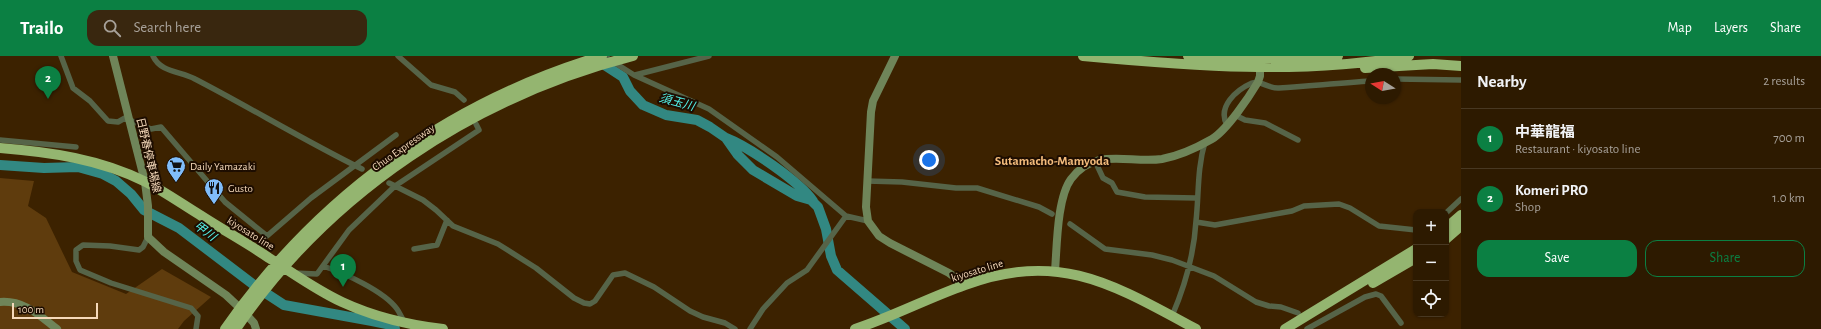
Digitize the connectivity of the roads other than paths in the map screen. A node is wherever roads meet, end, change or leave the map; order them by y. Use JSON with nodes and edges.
{"nodes":[{"id":1,"x":61,"y":56,"type":"edge"},
{"id":2,"x":113,"y":56,"type":"edge"},
{"id":3,"x":153,"y":56,"type":"edge"},
{"id":4,"x":398,"y":56,"type":"edge"},
{"id":5,"x":603,"y":56,"type":"edge"},
{"id":6,"x":633,"y":56,"type":"edge"},
{"id":7,"x":709,"y":56,"type":"edge"},
{"id":8,"x":895,"y":56,"type":"edge"},
{"id":9,"x":1083,"y":56,"type":"edge"},
{"id":10,"x":1188,"y":56,"type":"edge"},
{"id":11,"x":1409,"y":56,"type":"edge"},
{"id":12,"x":1339,"y":60,"type":"edge"},
{"id":13,"x":1262,"y":61,"type":"edge"},
{"id":14,"x":1461,"y":66,"type":"edge"},
{"id":15,"x":634,"y":75,"type":"junction"},
{"id":16,"x":1401,"y":79,"type":"edge"},
{"id":17,"x":1461,"y":80,"type":"edge"},
{"id":18,"x":1365,"y":81,"type":"edge"},
{"id":19,"x":1258,"y":82,"type":"junction"},
{"id":20,"x":528,"y":87,"type":"junction"},
{"id":21,"x":464,"y":100,"type":"dead end"},
{"id":22,"x":1235,"y":115,"type":"junction"},
{"id":23,"x":130,"y":120,"type":"junction"},
{"id":24,"x":476,"y":124,"type":"dead end"},
{"id":25,"x":1227,"y":125,"type":"junction"},
{"id":26,"x":396,"y":135,"type":"dead end"},
{"id":27,"x":0,"y":140,"type":"edge"},
{"id":28,"x":1298,"y":140,"type":"dead end"},
{"id":29,"x":1205,"y":142,"type":"junction"},
{"id":30,"x":76,"y":147,"type":"dead end"},
{"id":31,"x":0,"y":148,"type":"edge"},
{"id":32,"x":1095,"y":161,"type":"junction"},
{"id":33,"x":359,"y":167,"type":"junction"},
{"id":34,"x":867,"y":181,"type":"junction"},
{"id":35,"x":145,"y":182,"type":"junction"},
{"id":36,"x":389,"y":183,"type":"dead end"},
{"id":37,"x":395,"y":186,"type":"junction"},
{"id":38,"x":1196,"y":198,"type":"junction"},
{"id":39,"x":1461,"y":199,"type":"edge"},
{"id":40,"x":1449,"y":210,"type":"edge"},
{"id":41,"x":1052,"y":214,"type":"dead end"},
{"id":42,"x":1461,"y":215,"type":"edge"},
{"id":43,"x":846,"y":216,"type":"junction"},
{"id":44,"x":447,"y":220,"type":"junction"},
{"id":45,"x":868,"y":221,"type":"junction"},
{"id":46,"x":1196,"y":222,"type":"junction"},
{"id":47,"x":1070,"y":224,"type":"dead end"},
{"id":48,"x":1449,"y":225,"type":"edge"},
{"id":49,"x":1461,"y":226,"type":"edge"},
{"id":50,"x":1413,"y":230,"type":"edge"},
{"id":51,"x":1449,"y":236,"type":"edge"},
{"id":52,"x":148,"y":237,"type":"junction"},
{"id":53,"x":414,"y":249,"type":"dead end"},
{"id":54,"x":1413,"y":251,"type":"edge"},
{"id":55,"x":1413,"y":259,"type":"edge"},
{"id":56,"x":323,"y":266,"type":"junction"},
{"id":57,"x":1189,"y":267,"type":"junction"},
{"id":58,"x":1394,"y":267,"type":"junction"},
{"id":59,"x":1054,"y":271,"type":"junction"},
{"id":60,"x":292,"y":273,"type":"junction"},
{"id":61,"x":965,"y":285,"type":"junction"},
{"id":62,"x":0,"y":302,"type":"edge"},
{"id":63,"x":1298,"y":313,"type":"dead end"},
{"id":64,"x":1172,"y":316,"type":"junction"},
{"id":65,"x":237,"y":323,"type":"edge"},
{"id":66,"x":405,"y":323,"type":"junction"},
{"id":67,"x":1401,"y":323,"type":"dead end"},
{"id":68,"x":426,"y":328,"type":"edge"},
{"id":69,"x":1307,"y":328,"type":"edge"},
{"id":70,"x":57,"y":329,"type":"edge"},
{"id":71,"x":196,"y":329,"type":"edge"},
{"id":72,"x":225,"y":329,"type":"edge"},
{"id":73,"x":256,"y":329,"type":"edge"},
{"id":74,"x":443,"y":329,"type":"edge"},
{"id":75,"x":735,"y":329,"type":"edge"},
{"id":76,"x":750,"y":329,"type":"edge"},
{"id":77,"x":855,"y":329,"type":"edge"},
{"id":78,"x":1196,"y":329,"type":"edge"},
{"id":79,"x":1286,"y":329,"type":"edge"},
{"id":80,"x":1295,"y":329,"type":"edge"}],
"edges":[{"from":1,"to":23,"type":"street"},
{"from":2,"to":23,"type":"street","name":"日野春停車場線"},
{"from":3,"to":33,"type":"street"},
{"from":4,"to":21,"type":"street"},
{"from":5,"to":15,"type":"street"},
{"from":5,"to":20,"type":"highway","name":"Chuo Expressway"},
{"from":6,"to":20,"type":"highway","name":"Chuo Expressway"},
{"from":7,"to":15,"type":"street"},
{"from":8,"to":34,"type":"street"},
{"from":9,"to":13,"type":"highway"},
{"from":10,"to":13,"type":"highway"},
{"from":11,"to":12,"type":"highway"},
{"from":12,"to":13,"type":"highway"},
{"from":12,"to":14,"type":"highway"},
{"from":13,"to":19,"type":"street"},
{"from":15,"to":43,"type":"street"},
{"from":16,"to":17,"type":"street"},
{"from":18,"to":19,"type":"street"},
{"from":19,"to":22,"type":"street"},
{"from":19,"to":25,"type":"street"},
{"from":20,"to":65,"type":"highway","name":"Chuo Expressway"},
{"from":22,"to":25,"type":"street"},
{"from":22,"to":28,"type":"street"},
{"from":23,"to":33,"type":"street"},
{"from":23,"to":35,"type":"street","name":"日野春停車場線"},
{"from":24,"to":37,"type":"street"},
{"from":25,"to":29,"type":"street"},
{"from":26,"to":33,"type":"street"},
{"from":27,"to":30,"type":"street"},
{"from":29,"to":32,"type":"street"},
{"from":29,"to":38,"type":"street"},
{"from":31,"to":35,"type":"highway","name":"kiyosato line"},
{"from":32,"to":38,"type":"street"},
{"from":32,"to":59,"type":"street"},
{"from":34,"to":41,"type":"street"},
{"from":34,"to":45,"type":"street"},
{"from":35,"to":52,"type":"street","name":"日野春停車場線"},
{"from":35,"to":60,"type":"highway","name":"kiyosato line"},
{"from":36,"to":37,"type":"street"},
{"from":37,"to":44,"type":"street"},
{"from":37,"to":56,"type":"street"},
{"from":38,"to":46,"type":"street"},
{"from":39,"to":40,"type":"street"},
{"from":42,"to":48,"type":"highway"},
{"from":43,"to":45,"type":"street"},
{"from":43,"to":76,"type":"street"},
{"from":44,"to":53,"type":"street"},
{"from":44,"to":75,"type":"street"},
{"from":45,"to":61,"type":"street"},
{"from":46,"to":50,"type":"street"},
{"from":46,"to":57,"type":"street"},
{"from":47,"to":57,"type":"street"},
{"from":49,"to":51,"type":"highway"},
{"from":52,"to":71,"type":"street"},
{"from":52,"to":73,"type":"street"},
{"from":54,"to":58,"type":"highway"},
{"from":55,"to":58,"type":"highway"},
{"from":56,"to":60,"type":"street"},
{"from":56,"to":66,"type":"street"},
{"from":57,"to":63,"type":"street"},
{"from":57,"to":64,"type":"street"},
{"from":58,"to":79,"type":"highway"},
{"from":58,"to":80,"type":"highway"},
{"from":59,"to":61,"type":"highway","name":"kiyosato line"},
{"from":59,"to":64,"type":"highway","name":"kiyosato line"},
{"from":60,"to":66,"type":"highway","name":"kiyosato line"},
{"from":61,"to":77,"type":"highway","name":"kiyosato line"},
{"from":62,"to":70,"type":"street"},
{"from":64,"to":78,"type":"highway","name":"kiyosato line"},
{"from":65,"to":72,"type":"highway","name":"Chuo Expressway"},
{"from":66,"to":68,"type":"highway","name":"kiyosato line"},
{"from":67,"to":69,"type":"street"},
{"from":68,"to":74,"type":"highway","name":"kiyosato line"}]}
